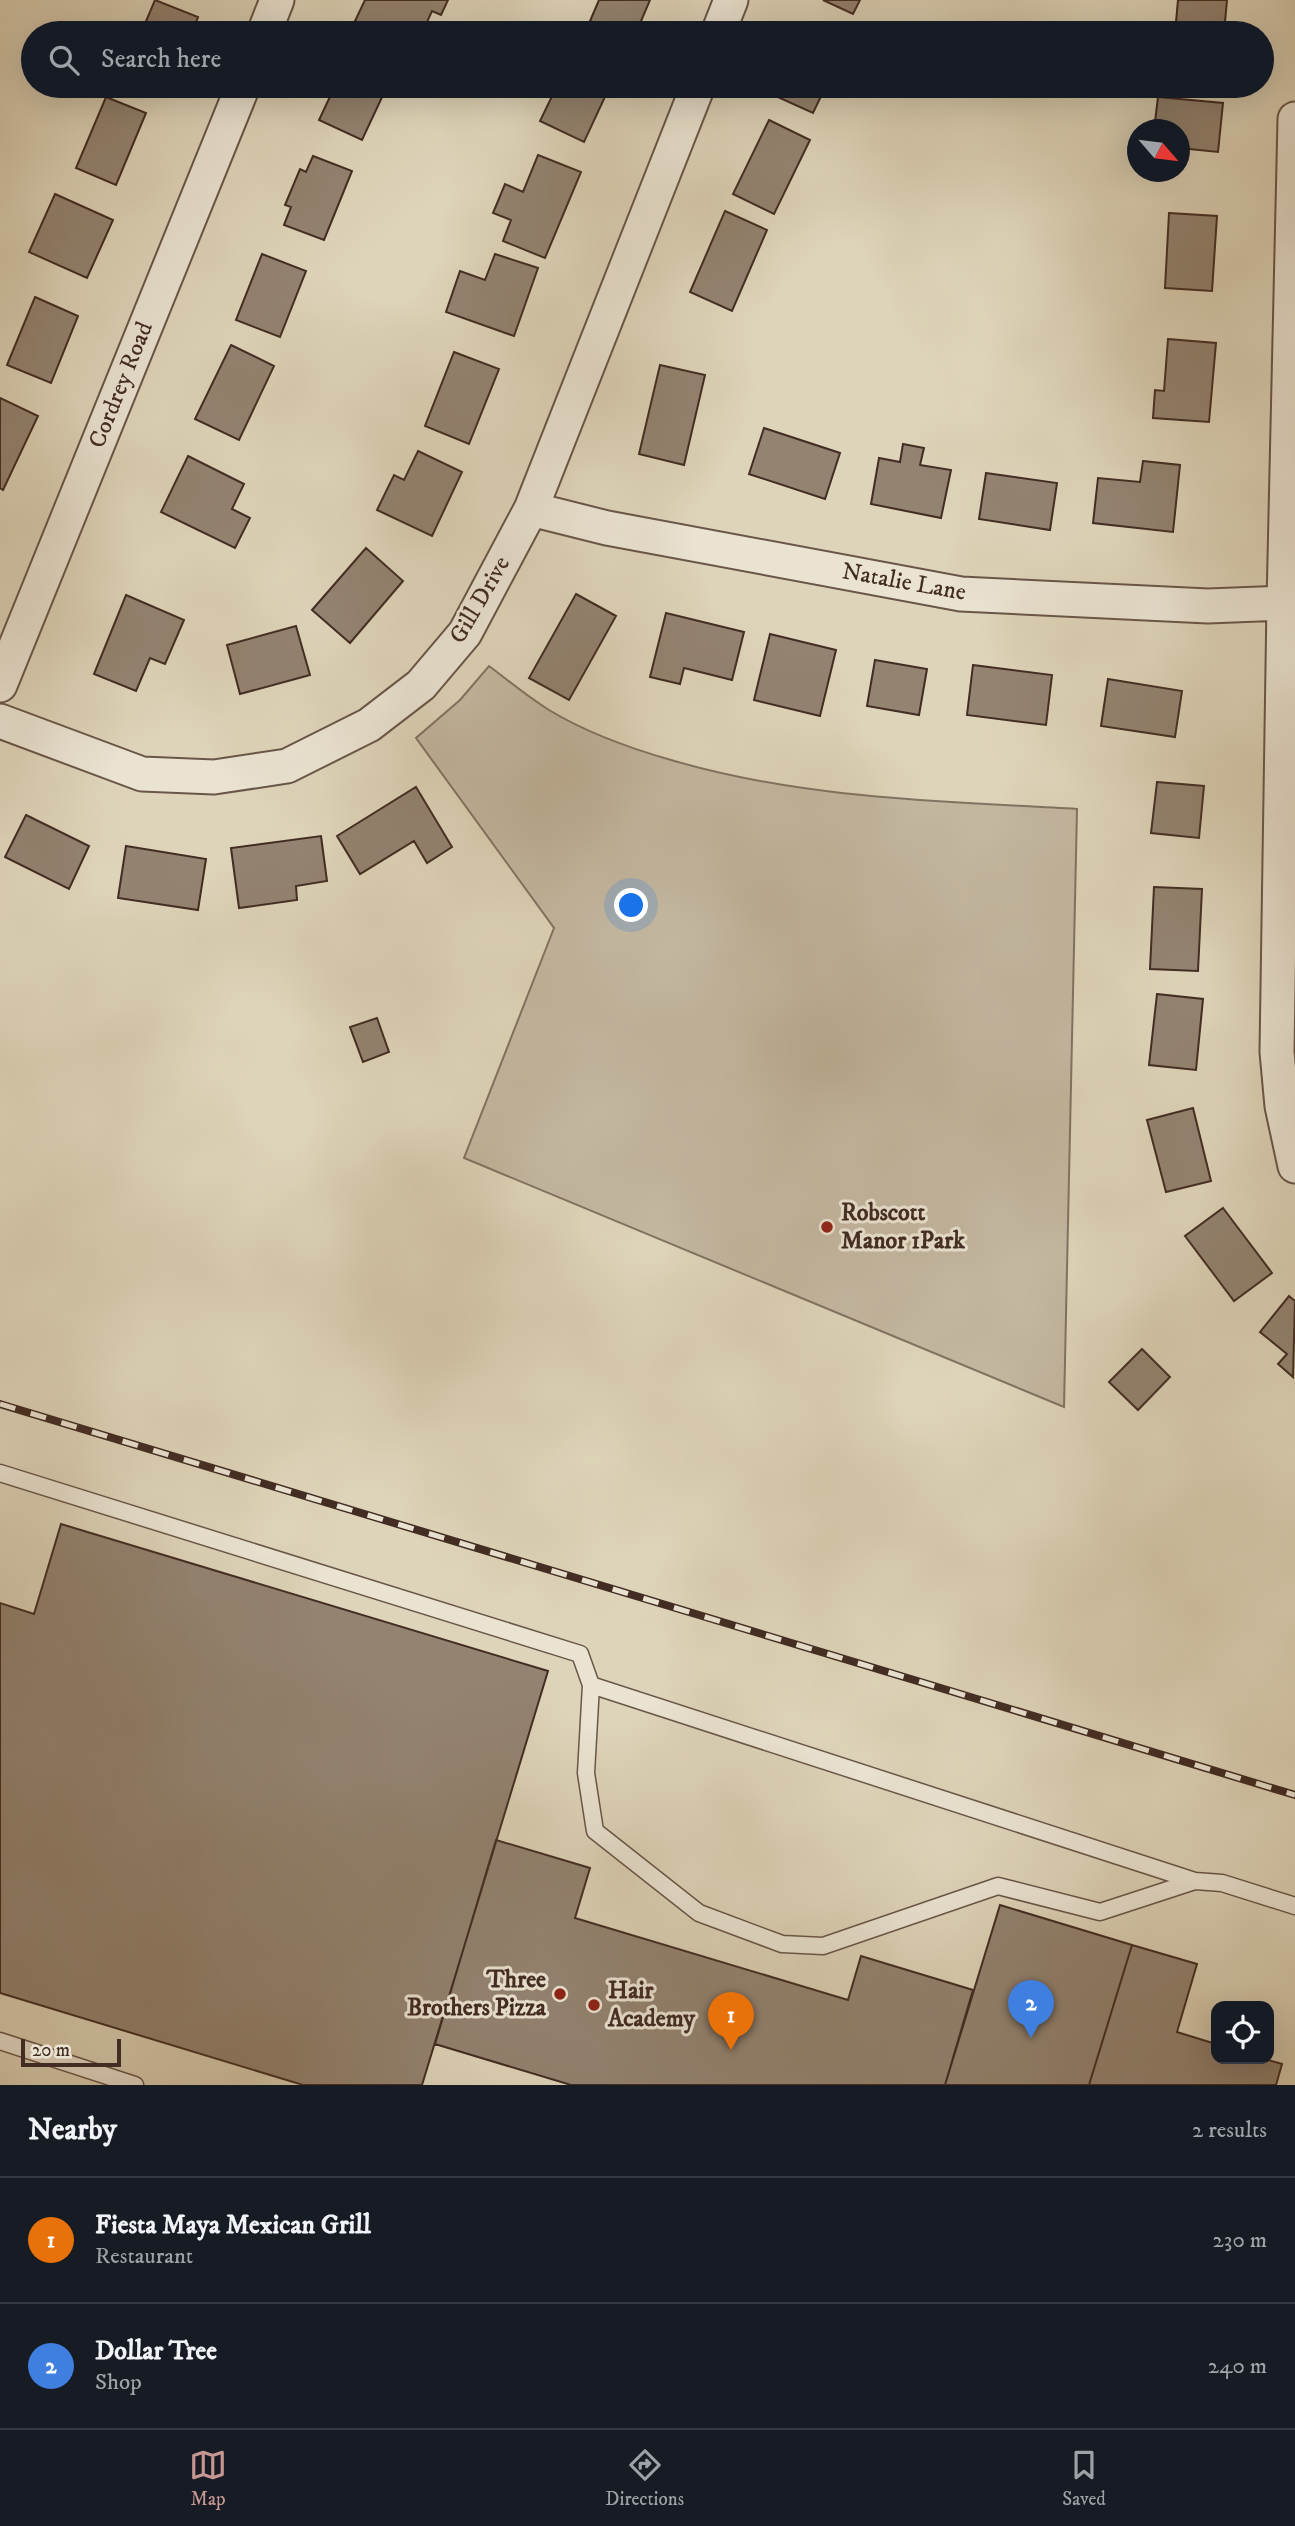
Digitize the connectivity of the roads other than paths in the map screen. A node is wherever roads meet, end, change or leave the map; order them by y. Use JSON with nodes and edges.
{"nodes":[{"id":1,"x":277,"y":0,"type":"edge"},
{"id":2,"x":731,"y":0,"type":"edge"},
{"id":3,"x":269,"y":21,"type":"edge"},
{"id":4,"x":723,"y":21,"type":"edge"},
{"id":5,"x":238,"y":98,"type":"edge"},
{"id":6,"x":693,"y":98,"type":"edge"},
{"id":7,"x":1295,"y":119,"type":"edge"},
{"id":8,"x":531,"y":509,"type":"junction"},
{"id":9,"x":1284,"y":603,"type":"junction"},
{"id":10,"x":0,"y":685,"type":"edge"},
{"id":11,"x":0,"y":721,"type":"edge"},
{"id":12,"x":1295,"y":1166,"type":"edge"},
{"id":13,"x":0,"y":1473,"type":"edge"},
{"id":14,"x":591,"y":1685,"type":"junction"},
{"id":15,"x":1195,"y":1881,"type":"junction"},
{"id":16,"x":1295,"y":1906,"type":"edge"},
{"id":17,"x":0,"y":2041,"type":"edge"},
{"id":18,"x":135,"y":2085,"type":"edge"}],
"edges":[{"from":1,"to":3,"type":"street"},
{"from":2,"to":4,"type":"street"},
{"from":5,"to":10,"type":"street","name":"Cordrey Road"},
{"from":6,"to":8,"type":"street","name":"Gill Drive"},
{"from":7,"to":9,"type":"street"},
{"from":8,"to":9,"type":"street","name":"Natalie Lane"},
{"from":8,"to":11,"type":"street","name":"Gill Drive"},
{"from":9,"to":12,"type":"street"},
{"from":13,"to":14,"type":"lane"},
{"from":14,"to":15,"type":"lane"},
{"from":14,"to":15,"type":"lane"},
{"from":15,"to":16,"type":"lane"},
{"from":17,"to":18,"type":"lane"}]}
